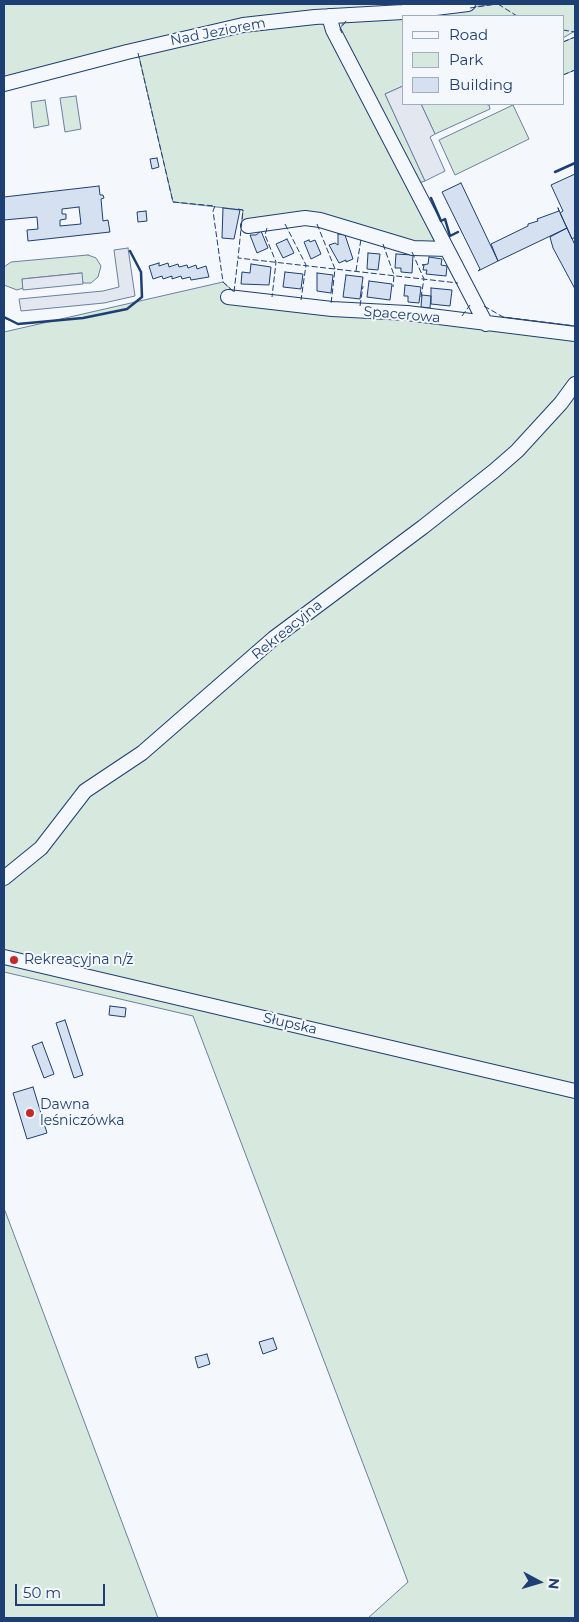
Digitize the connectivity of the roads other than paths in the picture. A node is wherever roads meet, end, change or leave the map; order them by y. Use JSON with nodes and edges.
{"nodes":[{"id":1,"x":468,"y":4,"type":"edge"},
{"id":2,"x":329,"y":16,"type":"junction"},
{"id":3,"x":4,"y":84,"type":"edge"},
{"id":4,"x":248,"y":226,"type":"dead end"},
{"id":5,"x":447,"y":248,"type":"junction"},
{"id":6,"x":228,"y":297,"type":"dead end"},
{"id":7,"x":486,"y":324,"type":"junction"},
{"id":8,"x":575,"y":334,"type":"edge"},
{"id":9,"x":575,"y":384,"type":"edge"},
{"id":10,"x":4,"y":878,"type":"edge"},
{"id":11,"x":4,"y":958,"type":"edge"},
{"id":12,"x":575,"y":1092,"type":"edge"}],
"edges":[{"from":1,"to":2,"type":"street","name":"Nad Jeziorem"},
{"from":2,"to":3,"type":"street","name":"Nad Jeziorem"},
{"from":2,"to":5,"type":"street"},
{"from":4,"to":5,"type":"street"},
{"from":5,"to":7,"type":"street"},
{"from":6,"to":7,"type":"street","name":"Spacerowa"},
{"from":7,"to":8,"type":"street","name":"Spacerowa"},
{"from":9,"to":10,"type":"street","name":"Rekreacyjna"},
{"from":11,"to":12,"type":"street","name":"Słupska"}]}
